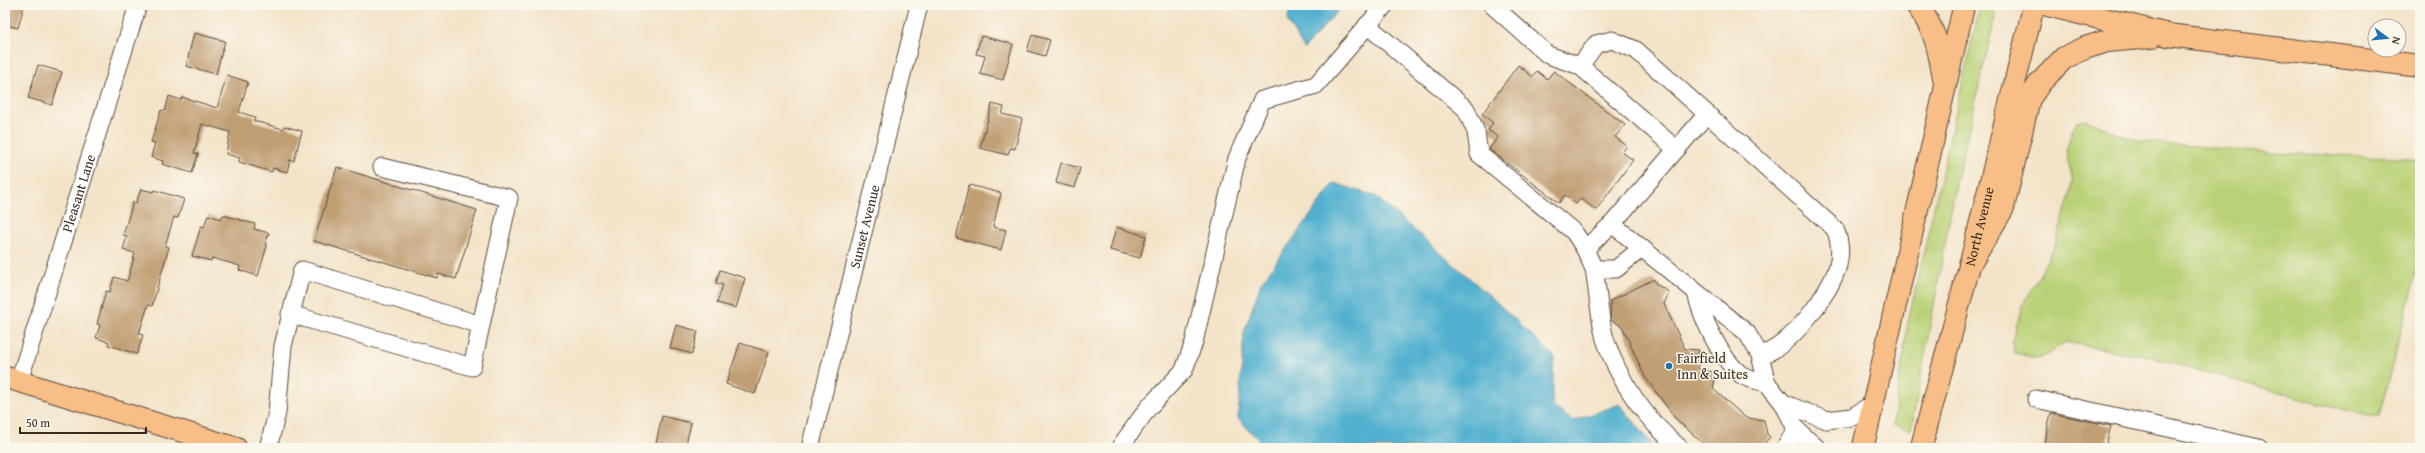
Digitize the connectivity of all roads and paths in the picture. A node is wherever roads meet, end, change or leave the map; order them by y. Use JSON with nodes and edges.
{"nodes":[{"id":1,"x":138,"y":5,"type":"edge"},
{"id":2,"x":919,"y":5,"type":"edge"},
{"id":3,"x":1385,"y":5,"type":"edge"},
{"id":4,"x":1492,"y":5,"type":"edge"},
{"id":5,"x":1917,"y":5,"type":"edge"},
{"id":6,"x":1964,"y":5,"type":"edge"},
{"id":7,"x":2034,"y":5,"type":"edge"},
{"id":8,"x":2048,"y":5,"type":"edge"},
{"id":9,"x":1368,"y":25,"type":"junction"},
{"id":10,"x":2168,"y":35,"type":"junction"},
{"id":11,"x":1580,"y":66,"type":"junction"},
{"id":12,"x":2420,"y":66,"type":"edge"},
{"id":13,"x":1945,"y":83,"type":"junction"},
{"id":14,"x":1707,"y":114,"type":"junction"},
{"id":15,"x":1676,"y":149,"type":"junction"},
{"id":16,"x":382,"y":167,"type":"dead end"},
{"id":17,"x":1612,"y":224,"type":"junction"},
{"id":18,"x":1642,"y":248,"type":"junction"},
{"id":19,"x":1585,"y":249,"type":"junction"},
{"id":20,"x":1970,"y":264,"type":"junction"},
{"id":21,"x":1594,"y":269,"type":"junction"},
{"id":22,"x":1696,"y":293,"type":"junction"},
{"id":23,"x":290,"y":314,"type":"junction"},
{"id":24,"x":481,"y":325,"type":"junction"},
{"id":25,"x":1760,"y":355,"type":"junction"},
{"id":26,"x":12,"y":379,"type":"edge"},
{"id":27,"x":1767,"y":383,"type":"junction"},
{"id":28,"x":2036,"y":399,"type":"dead end"},
{"id":29,"x":1783,"y":403,"type":"junction"},
{"id":30,"x":1874,"y":403,"type":"junction"},
{"id":31,"x":1796,"y":429,"type":"junction"},
{"id":32,"x":236,"y":448,"type":"edge"},
{"id":33,"x":268,"y":448,"type":"edge"},
{"id":34,"x":810,"y":448,"type":"edge"},
{"id":35,"x":1121,"y":448,"type":"edge"},
{"id":36,"x":1680,"y":448,"type":"edge"},
{"id":37,"x":1785,"y":448,"type":"edge"},
{"id":38,"x":1817,"y":448,"type":"edge"},
{"id":39,"x":1863,"y":448,"type":"edge"},
{"id":40,"x":1921,"y":448,"type":"edge"},
{"id":41,"x":2259,"y":448,"type":"edge"}],
"edges":[{"from":1,"to":26,"type":"street","name":"Pleasant Lane"},
{"from":2,"to":34,"type":"street","name":"Sunset Avenue"},
{"from":3,"to":9,"type":"street"},
{"from":4,"to":11,"type":"street"},
{"from":5,"to":13,"type":"highway"},
{"from":6,"to":13,"type":"main road"},
{"from":7,"to":20,"type":"main road","name":"North Avenue"},
{"from":8,"to":10,"type":"highway"},
{"from":9,"to":19,"type":"street"},
{"from":9,"to":35,"type":"street"},
{"from":10,"to":12,"type":"highway"},
{"from":10,"to":20,"type":"highway"},
{"from":11,"to":14,"type":"street"},
{"from":11,"to":15,"type":"street"},
{"from":13,"to":30,"type":"main road"},
{"from":14,"to":15,"type":"street"},
{"from":14,"to":25,"type":"street"},
{"from":15,"to":17,"type":"street"},
{"from":16,"to":24,"type":"street"},
{"from":17,"to":18,"type":"street"},
{"from":17,"to":19,"type":"street"},
{"from":18,"to":21,"type":"street"},
{"from":18,"to":22,"type":"street"},
{"from":19,"to":21,"type":"street"},
{"from":20,"to":40,"type":"main road","name":"North Avenue"},
{"from":21,"to":36,"type":"street"},
{"from":22,"to":25,"type":"street"},
{"from":22,"to":27,"type":"street"},
{"from":23,"to":24,"type":"street"},
{"from":23,"to":24,"type":"street"},
{"from":23,"to":33,"type":"street"},
{"from":25,"to":27,"type":"street"},
{"from":26,"to":32,"type":"main road"},
{"from":27,"to":29,"type":"street"},
{"from":28,"to":41,"type":"street"},
{"from":29,"to":30,"type":"street"},
{"from":29,"to":31,"type":"street"},
{"from":30,"to":39,"type":"main road"},
{"from":31,"to":37,"type":"street"},
{"from":31,"to":38,"type":"street"}]}
